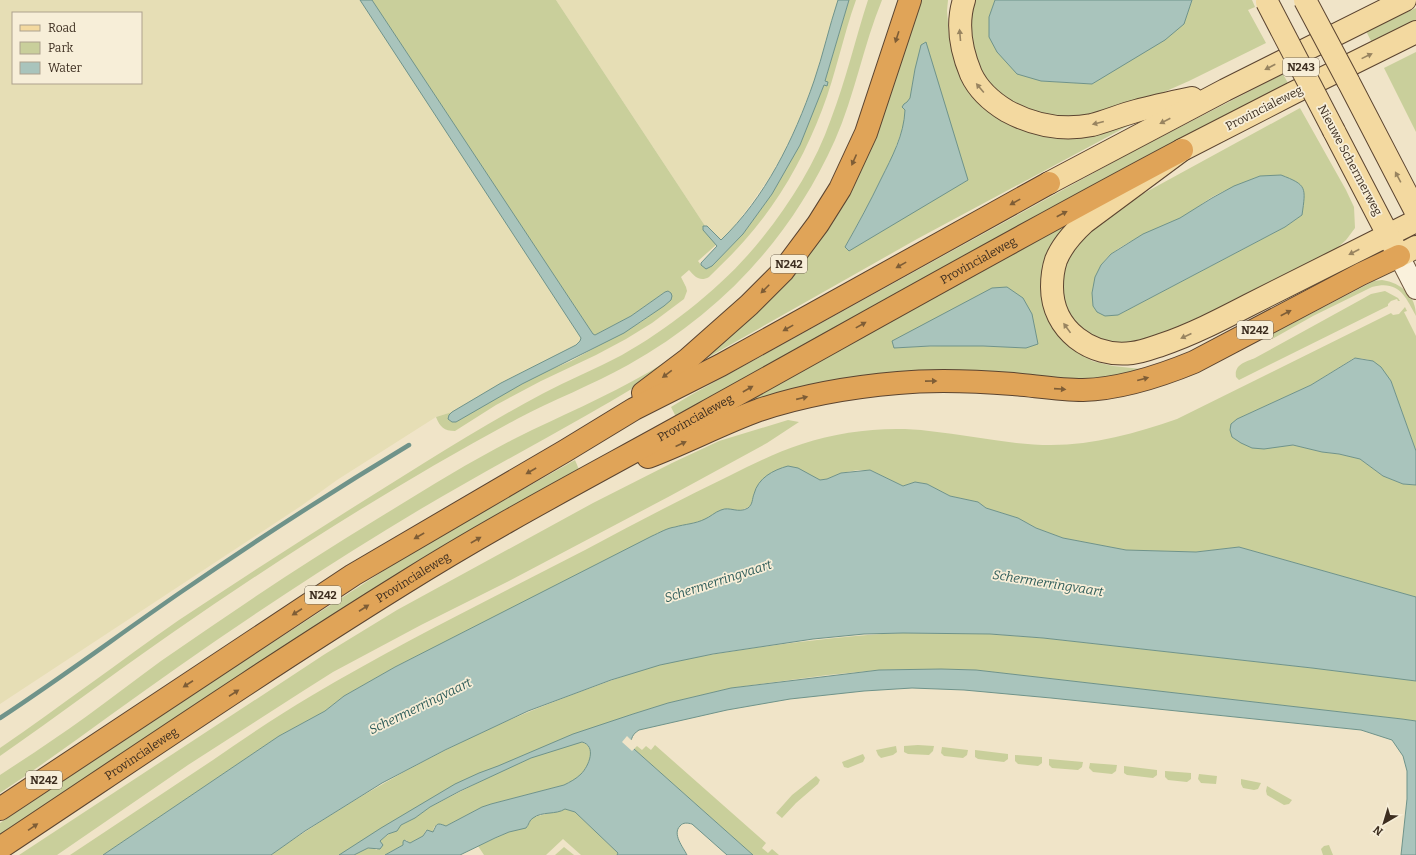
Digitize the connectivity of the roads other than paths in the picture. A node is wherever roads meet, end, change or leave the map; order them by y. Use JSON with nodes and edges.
{"nodes":[{"id":1,"x":910,"y":0,"type":"edge"},
{"id":2,"x":964,"y":0,"type":"edge"},
{"id":3,"x":1305,"y":0,"type":"edge"},
{"id":4,"x":1405,"y":0,"type":"edge"},
{"id":5,"x":1267,"y":1,"type":"edge"},
{"id":6,"x":1416,"y":32,"type":"edge"},
{"id":7,"x":1224,"y":90,"type":"junction"},
{"id":8,"x":1182,"y":150,"type":"junction"},
{"id":9,"x":1049,"y":183,"type":"joint"},
{"id":10,"x":1416,"y":212,"type":"edge"},
{"id":11,"x":1416,"y":221,"type":"edge"},
{"id":12,"x":1389,"y":235,"type":"junction"},
{"id":13,"x":1408,"y":251,"type":"edge"},
{"id":14,"x":1416,"y":289,"type":"edge"},
{"id":15,"x":565,"y":451,"type":"junction"},
{"id":16,"x":566,"y":488,"type":"junction"},
{"id":17,"x":0,"y":809,"type":"edge"},
{"id":18,"x":0,"y":848,"type":"edge"}],
"edges":[{"from":1,"to":15,"type":"highway","number":"N242","one_way":true},
{"from":7,"to":2,"type":"main road","number":"N242","one_way":true},
{"from":10,"to":3,"type":"main road","number":"N243","one_way":true,"bridge":true},
{"from":4,"to":7,"type":"main road","number":"N242","one_way":true},
{"from":5,"to":12,"type":"main road","name":"Nieuwe Schermerweg","number":"N243","bridge":true},
{"from":8,"to":6,"type":"main road","name":"Provincialeweg","number":"N242","one_way":true},
{"from":7,"to":9,"type":"main road","number":"N242","one_way":true},
{"from":12,"to":8,"type":"main road","number":"N242","one_way":true},
{"from":16,"to":8,"type":"highway","name":"Provincialeweg","number":"N242","one_way":true},
{"from":9,"to":15,"type":"highway","number":"N242","one_way":true},
{"from":11,"to":12,"type":"main road"},
{"from":12,"to":13,"type":"main road","name":"Nieuwe Schermerweg","number":"N243"},
{"from":13,"to":14,"type":"main road","name":"Nieuwe Schermerweg"},
{"from":16,"to":13,"type":"highway","number":"N242","one_way":true},
{"from":15,"to":17,"type":"highway","number":"N242","one_way":true},
{"from":18,"to":16,"type":"highway","name":"Provincialeweg","number":"N242","one_way":true}]}
